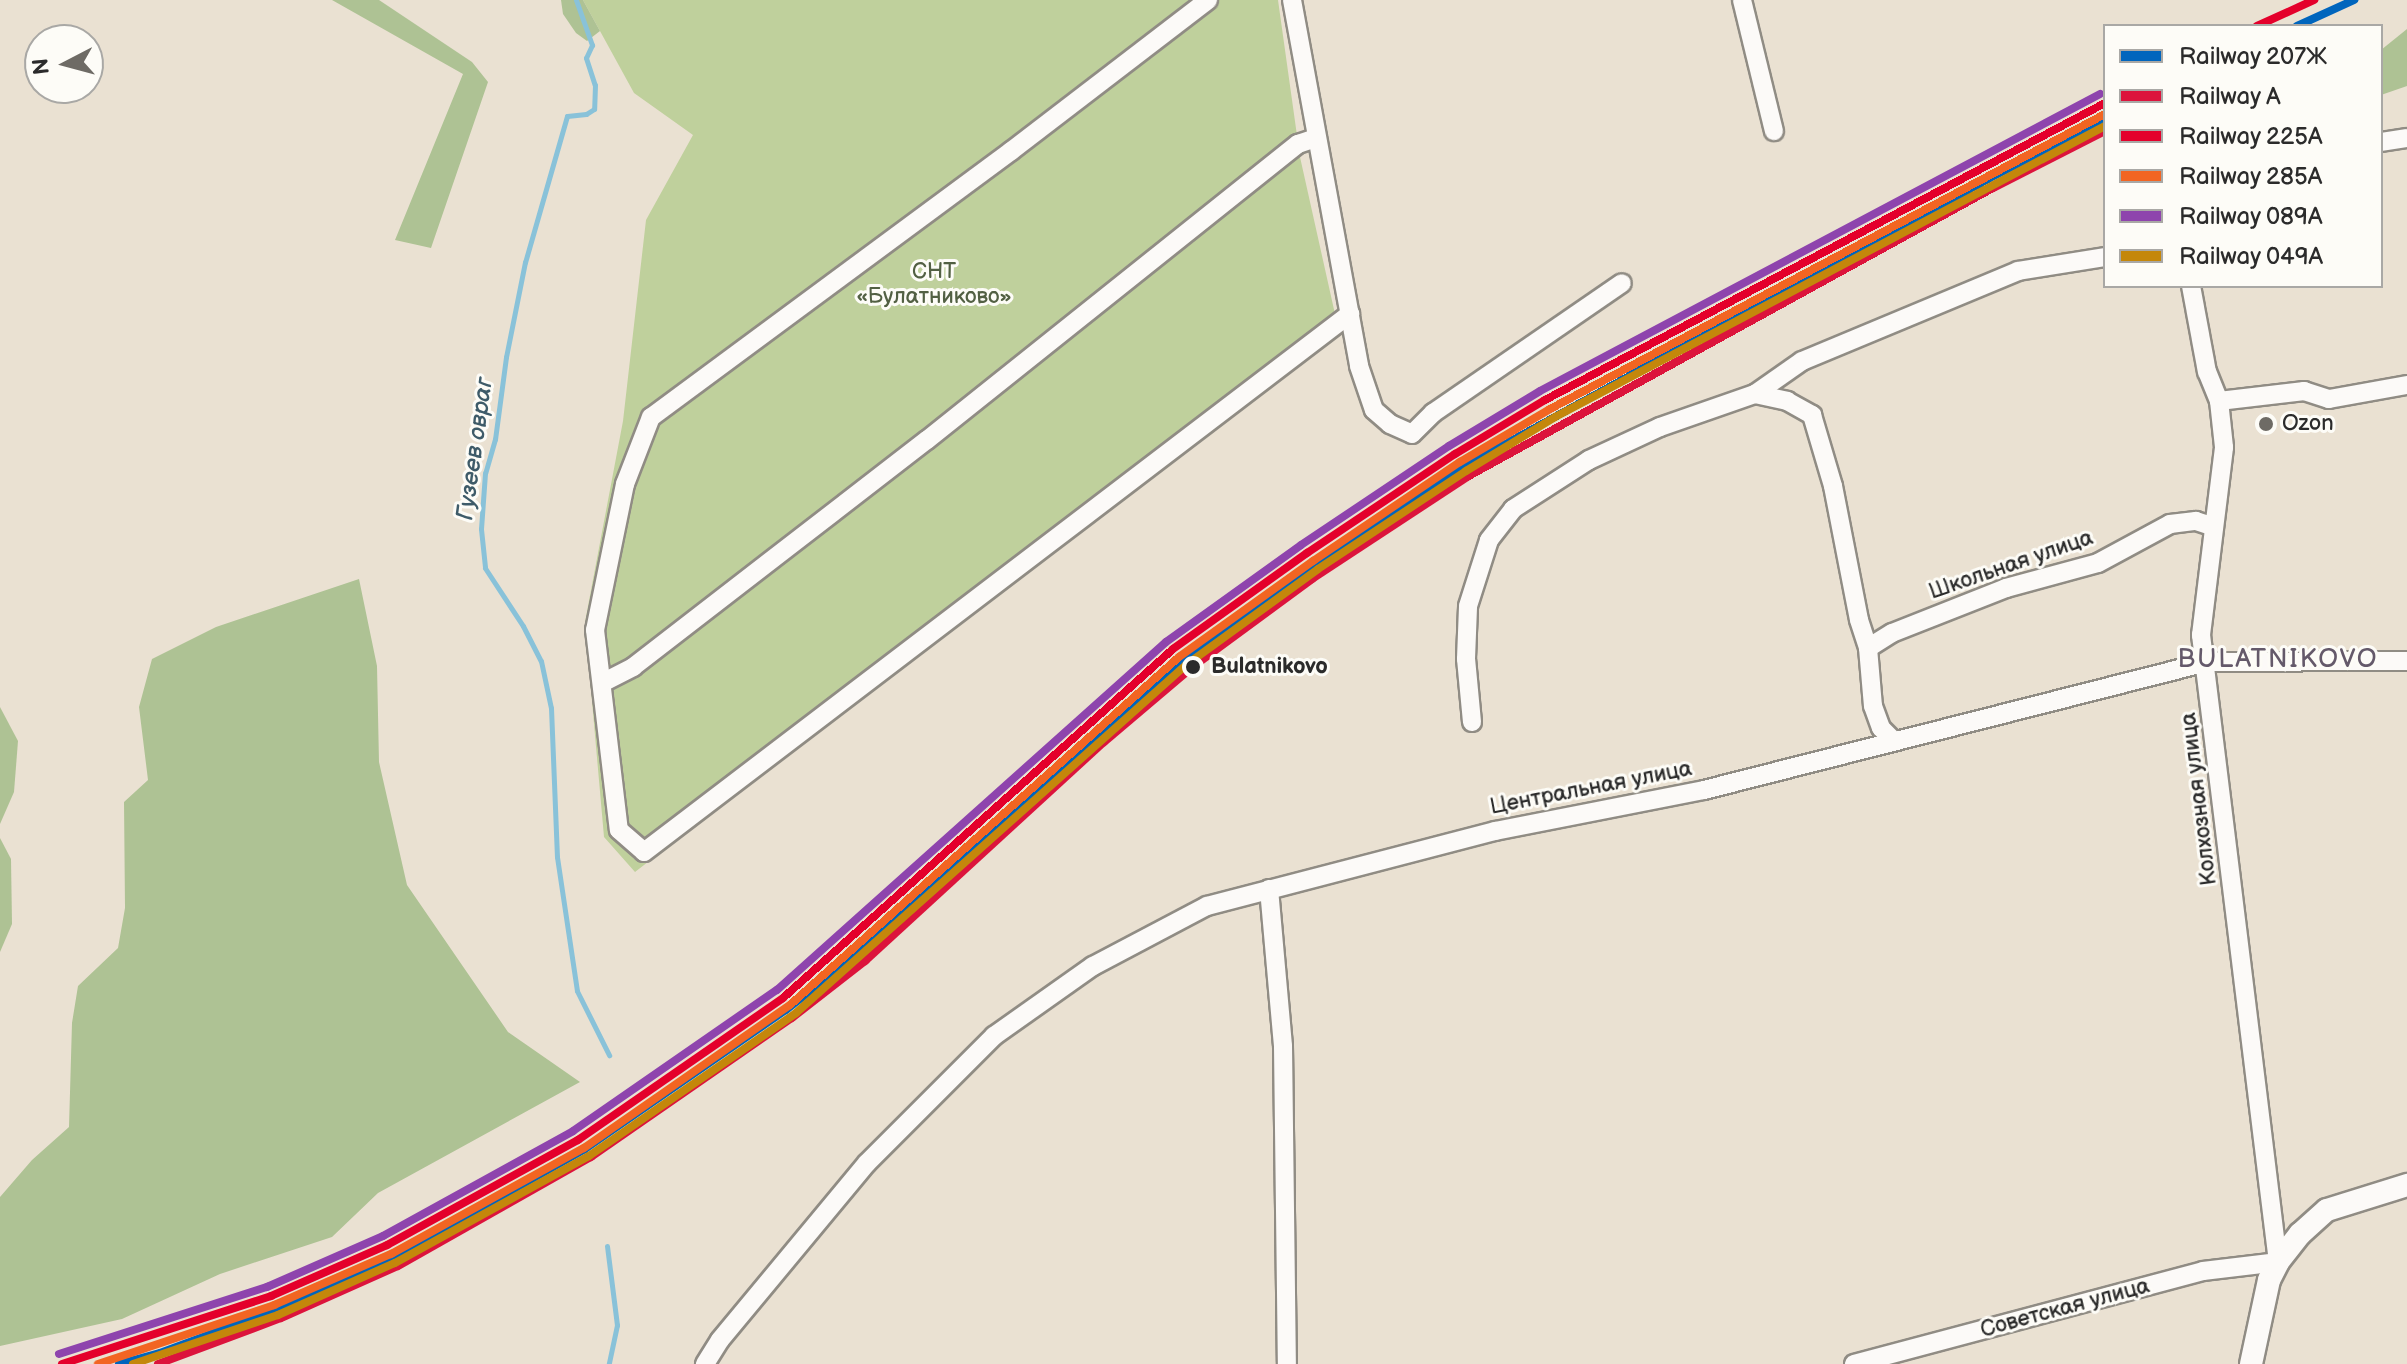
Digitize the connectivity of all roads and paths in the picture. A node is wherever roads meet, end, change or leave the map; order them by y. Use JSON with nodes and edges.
{"nodes":[{"id":1,"x":1208,"y":0,"type":"edge"},
{"id":2,"x":1292,"y":0,"type":"edge"},
{"id":3,"x":1742,"y":0,"type":"edge"},
{"id":4,"x":1774,"y":131,"type":"dead end"},
{"id":5,"x":1315,"y":138,"type":"junction"},
{"id":6,"x":2407,"y":138,"type":"edge"},
{"id":7,"x":2383,"y":142,"type":"edge"},
{"id":8,"x":2103,"y":257,"type":"edge"},
{"id":9,"x":1622,"y":283,"type":"dead end"},
{"id":10,"x":2191,"y":288,"type":"edge"},
{"id":11,"x":1350,"y":314,"type":"junction"},
{"id":12,"x":2407,"y":385,"type":"edge"},
{"id":13,"x":1755,"y":394,"type":"junction"},
{"id":14,"x":2219,"y":401,"type":"junction"},
{"id":15,"x":2214,"y":527,"type":"junction"},
{"id":16,"x":1868,"y":648,"type":"junction"},
{"id":17,"x":2407,"y":661,"type":"edge"},
{"id":18,"x":2207,"y":662,"type":"junction"},
{"id":19,"x":604,"y":682,"type":"junction"},
{"id":20,"x":1472,"y":722,"type":"dead end"},
{"id":21,"x":1893,"y":740,"type":"junction"},
{"id":22,"x":1269,"y":889,"type":"junction"},
{"id":23,"x":2407,"y":1185,"type":"edge"},
{"id":24,"x":2278,"y":1262,"type":"junction"},
{"id":25,"x":705,"y":1364,"type":"edge"},
{"id":26,"x":1287,"y":1364,"type":"edge"},
{"id":27,"x":1854,"y":1364,"type":"edge"},
{"id":28,"x":2251,"y":1364,"type":"edge"}],
"edges":[{"from":1,"to":19,"type":"street"},
{"from":2,"to":5,"type":"street"},
{"from":3,"to":4,"type":"street"},
{"from":5,"to":11,"type":"street"},
{"from":5,"to":19,"type":"street"},
{"from":6,"to":7,"type":"street"},
{"from":8,"to":13,"type":"street"},
{"from":9,"to":11,"type":"street"},
{"from":10,"to":14,"type":"street","name":"Колхозная улица"},
{"from":11,"to":19,"type":"street"},
{"from":12,"to":14,"type":"street"},
{"from":13,"to":16,"type":"street"},
{"from":13,"to":20,"type":"street"},
{"from":14,"to":15,"type":"street","name":"Колхозная улица"},
{"from":15,"to":16,"type":"street","name":"Школьная улица"},
{"from":15,"to":18,"type":"street","name":"Колхозная улица"},
{"from":16,"to":21,"type":"street"},
{"from":17,"to":18,"type":"street","name":"Центральная улица"},
{"from":18,"to":21,"type":"street","name":"Центральная улица"},
{"from":18,"to":24,"type":"street","name":"Колхозная улица"},
{"from":21,"to":22,"type":"street","name":"Центральная улица"},
{"from":22,"to":25,"type":"street","name":"Центральная улица"},
{"from":22,"to":26,"type":"street"},
{"from":23,"to":24,"type":"street"},
{"from":24,"to":27,"type":"street","name":"Советская улица"},
{"from":24,"to":28,"type":"street"}]}
